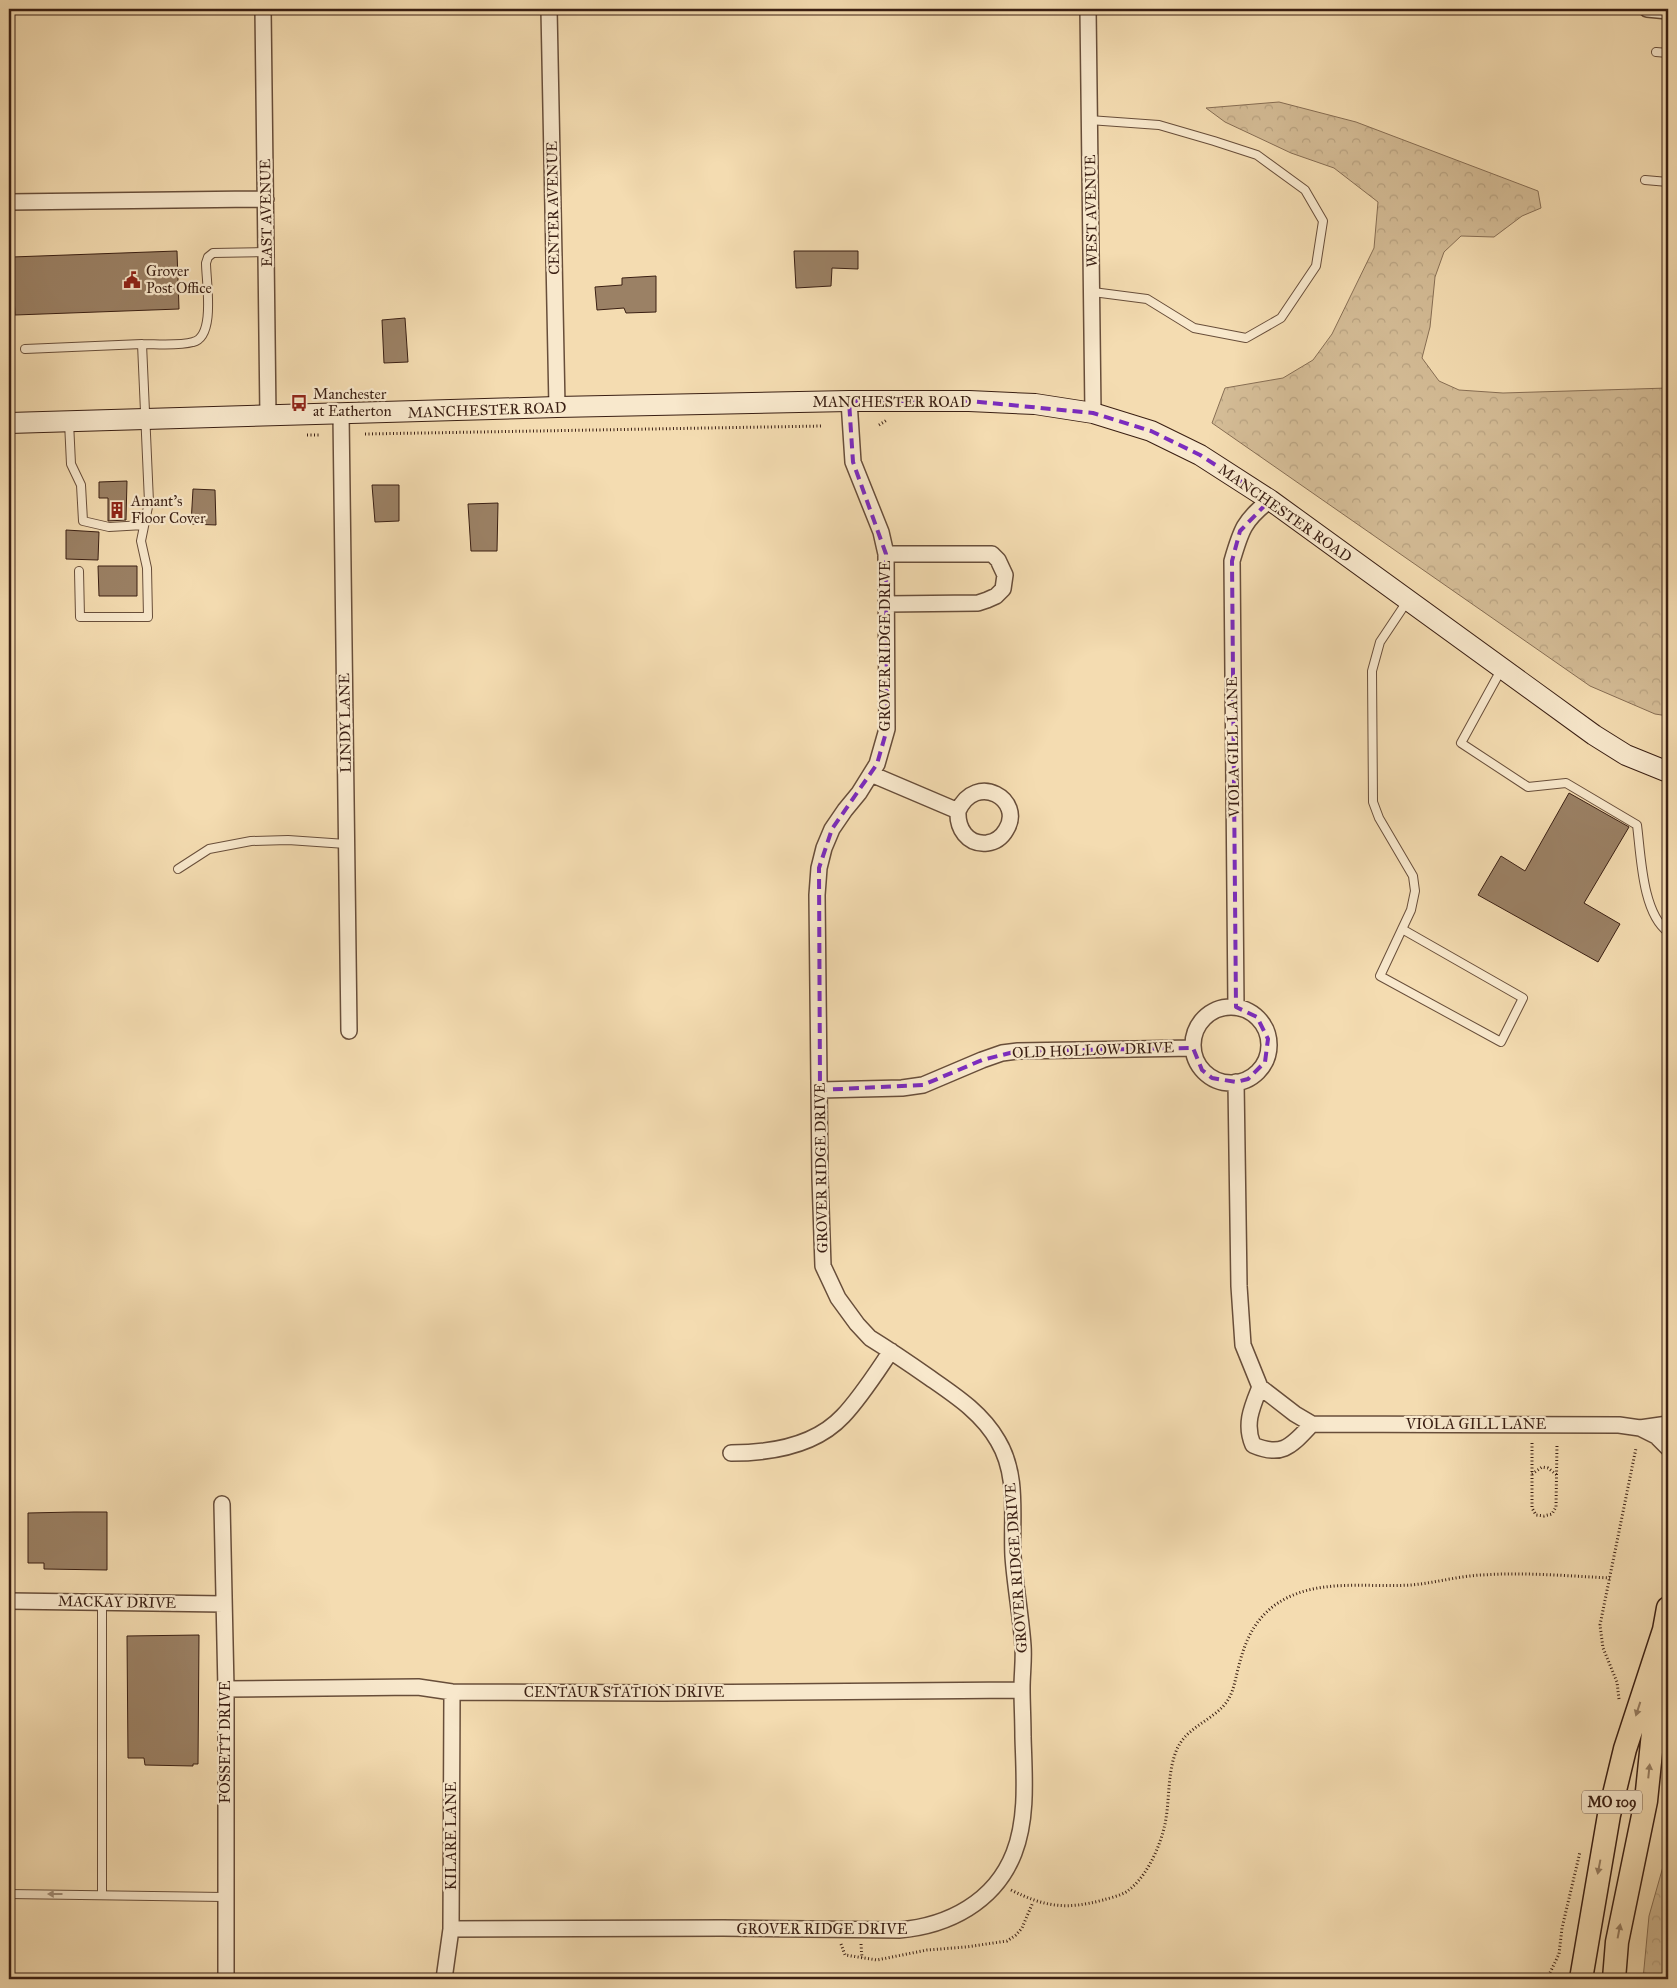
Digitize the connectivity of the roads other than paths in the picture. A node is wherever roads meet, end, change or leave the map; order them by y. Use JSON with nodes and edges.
{"nodes":[{"id":1,"x":263,"y":9,"type":"edge"},
{"id":2,"x":549,"y":9,"type":"edge"},
{"id":3,"x":1088,"y":9,"type":"edge"},
{"id":4,"x":1647,"y":9,"type":"edge"},
{"id":5,"x":1668,"y":11,"type":"edge"},
{"id":6,"x":1656,"y":52,"type":"dead end"},
{"id":7,"x":1668,"y":53,"type":"edge"},
{"id":8,"x":1089,"y":120,"type":"junction"},
{"id":9,"x":1645,"y":180,"type":"dead end"},
{"id":10,"x":1668,"y":182,"type":"edge"},
{"id":11,"x":266,"y":199,"type":"junction"},
{"id":12,"x":9,"y":202,"type":"edge"},
{"id":13,"x":267,"y":252,"type":"junction"},
{"id":14,"x":1093,"y":292,"type":"junction"},
{"id":15,"x":142,"y":344,"type":"junction"},
{"id":16,"x":26,"y":349,"type":"dead end"},
{"id":17,"x":849,"y":401,"type":"junction"},
{"id":18,"x":558,"y":407,"type":"junction"},
{"id":19,"x":1093,"y":412,"type":"junction"},
{"id":20,"x":341,"y":414,"type":"junction"},
{"id":21,"x":268,"y":417,"type":"junction"},
{"id":22,"x":145,"y":420,"type":"junction"},
{"id":23,"x":69,"y":422,"type":"junction"},
{"id":24,"x":9,"y":424,"type":"edge"},
{"id":25,"x":1270,"y":500,"type":"junction"},
{"id":26,"x":144,"y":524,"type":"junction"},
{"id":27,"x":886,"y":554,"type":"junction"},
{"id":28,"x":79,"y":571,"type":"dead end"},
{"id":29,"x":1408,"y":600,"type":"junction"},
{"id":30,"x":886,"y":604,"type":"junction"},
{"id":31,"x":1502,"y":668,"type":"junction"},
{"id":32,"x":1668,"y":772,"type":"edge"},
{"id":33,"x":871,"y":774,"type":"junction"},
{"id":34,"x":958,"y":811,"type":"dead end"},
{"id":35,"x":346,"y":844,"type":"junction"},
{"id":36,"x":178,"y":869,"type":"dead end"},
{"id":37,"x":1402,"y":929,"type":"junction"},
{"id":38,"x":1668,"y":932,"type":"edge"},
{"id":39,"x":1236,"y":1007,"type":"junction"},
{"id":40,"x":348,"y":1031,"type":"dead end"},
{"id":41,"x":1193,"y":1048,"type":"junction"},
{"id":42,"x":1236,"y":1082,"type":"junction"},
{"id":43,"x":820,"y":1090,"type":"junction"},
{"id":44,"x":891,"y":1351,"type":"junction"},
{"id":45,"x":1260,"y":1387,"type":"junction"},
{"id":46,"x":1312,"y":1424,"type":"junction"},
{"id":47,"x":1668,"y":1424,"type":"edge"},
{"id":48,"x":1640,"y":1428,"type":"junction"},
{"id":49,"x":1668,"y":1448,"type":"edge"},
{"id":50,"x":732,"y":1452,"type":"dead end"},
{"id":51,"x":222,"y":1504,"type":"dead end"},
{"id":52,"x":9,"y":1601,"type":"edge"},
{"id":53,"x":102,"y":1602,"type":"junction"},
{"id":54,"x":224,"y":1604,"type":"junction"},
{"id":55,"x":1666,"y":1619,"type":"edge"},
{"id":56,"x":226,"y":1689,"type":"junction"},
{"id":57,"x":1022,"y":1690,"type":"junction"},
{"id":58,"x":452,"y":1692,"type":"junction"},
{"id":59,"x":9,"y":1894,"type":"edge"},
{"id":60,"x":102,"y":1895,"type":"junction"},
{"id":61,"x":224,"y":1897,"type":"junction"},
{"id":62,"x":451,"y":1929,"type":"junction"},
{"id":63,"x":226,"y":1979,"type":"edge"},
{"id":64,"x":444,"y":1979,"type":"edge"},
{"id":65,"x":1580,"y":1979,"type":"edge"},
{"id":66,"x":1614,"y":1979,"type":"edge"}],
"edges":[{"from":1,"to":11,"type":"street","name":"EAST AVENUE"},
{"from":2,"to":18,"type":"street","name":"CENTER AVENUE"},
{"from":3,"to":8,"type":"street","name":"WEST AVENUE"},
{"from":4,"to":5,"type":"street"},
{"from":6,"to":7,"type":"lane"},
{"from":8,"to":14,"type":"street","name":"WEST AVENUE"},
{"from":8,"to":14,"type":"lane"},
{"from":9,"to":10,"type":"lane"},
{"from":11,"to":12,"type":"street"},
{"from":11,"to":13,"type":"street","name":"EAST AVENUE"},
{"from":13,"to":15,"type":"lane"},
{"from":13,"to":21,"type":"street","name":"EAST AVENUE"},
{"from":14,"to":19,"type":"street","name":"WEST AVENUE"},
{"from":15,"to":16,"type":"lane"},
{"from":15,"to":22,"type":"lane"},
{"from":17,"to":18,"type":"street","name":"MANCHESTER ROAD"},
{"from":17,"to":19,"type":"street","name":"MANCHESTER ROAD"},
{"from":17,"to":27,"type":"street","name":"GROVER RIDGE DRIVE"},
{"from":18,"to":20,"type":"street","name":"MANCHESTER ROAD"},
{"from":19,"to":25,"type":"street","name":"MANCHESTER ROAD"},
{"from":20,"to":21,"type":"street","name":"MANCHESTER ROAD"},
{"from":20,"to":35,"type":"street","name":"LINDY LANE"},
{"from":21,"to":22,"type":"street","name":"MANCHESTER ROAD"},
{"from":22,"to":23,"type":"street","name":"MANCHESTER ROAD"},
{"from":22,"to":26,"type":"lane"},
{"from":23,"to":24,"type":"street","name":"MANCHESTER ROAD"},
{"from":23,"to":26,"type":"lane"},
{"from":25,"to":29,"type":"street","name":"MANCHESTER ROAD"},
{"from":25,"to":39,"type":"street","name":"VIOLA GILL LANE"},
{"from":26,"to":28,"type":"lane"},
{"from":27,"to":30,"type":"street","name":"GROVER RIDGE DRIVE"},
{"from":27,"to":30,"type":"street"},
{"from":29,"to":31,"type":"street","name":"MANCHESTER ROAD"},
{"from":29,"to":37,"type":"lane"},
{"from":30,"to":33,"type":"street","name":"GROVER RIDGE DRIVE"},
{"from":31,"to":32,"type":"street","name":"MANCHESTER ROAD"},
{"from":31,"to":38,"type":"lane"},
{"from":33,"to":34,"type":"street"},
{"from":33,"to":43,"type":"street","name":"GROVER RIDGE DRIVE"},
{"from":35,"to":36,"type":"lane"},
{"from":35,"to":40,"type":"street","name":"LINDY LANE"},
{"from":37,"to":37,"type":"lane"},
{"from":39,"to":41,"type":"street"},
{"from":39,"to":42,"type":"street"},
{"from":41,"to":42,"type":"street"},
{"from":41,"to":43,"type":"street","name":"OLD HOLLOW DRIVE"},
{"from":42,"to":45,"type":"street"},
{"from":43,"to":44,"type":"street","name":"GROVER RIDGE DRIVE"},
{"from":44,"to":50,"type":"street"},
{"from":44,"to":57,"type":"street","name":"GROVER RIDGE DRIVE"},
{"from":45,"to":46,"type":"street"},
{"from":45,"to":46,"type":"street"},
{"from":46,"to":48,"type":"street","name":"VIOLA GILL LANE"},
{"from":47,"to":48,"type":"street","name":"VIOLA GILL LANE"},
{"from":48,"to":49,"type":"street","name":"VIOLA GILL LANE"},
{"from":51,"to":54,"type":"street","name":"FOSSETT DRIVE"},
{"from":52,"to":53,"type":"street","name":"MACKAY DRIVE"},
{"from":53,"to":54,"type":"street","name":"MACKAY DRIVE"},
{"from":53,"to":60,"type":"lane"},
{"from":54,"to":56,"type":"street","name":"FOSSETT DRIVE"},
{"from":55,"to":65,"type":"main road","number":"MO 109","one_way":true},
{"from":66,"to":55,"type":"main road","number":"MO 109","one_way":true},
{"from":56,"to":58,"type":"street","name":"CENTAUR STATION DRIVE"},
{"from":56,"to":61,"type":"street","name":"FOSSETT DRIVE"},
{"from":57,"to":58,"type":"street","name":"CENTAUR STATION DRIVE"},
{"from":57,"to":62,"type":"street","name":"GROVER RIDGE DRIVE"},
{"from":58,"to":62,"type":"street","name":"KILARE LANE"},
{"from":60,"to":59,"type":"lane","one_way":true},
{"from":60,"to":61,"type":"lane"},
{"from":61,"to":63,"type":"street","name":"FOSSETT DRIVE"},
{"from":62,"to":64,"type":"street","name":"KILARE LANE"}]}
